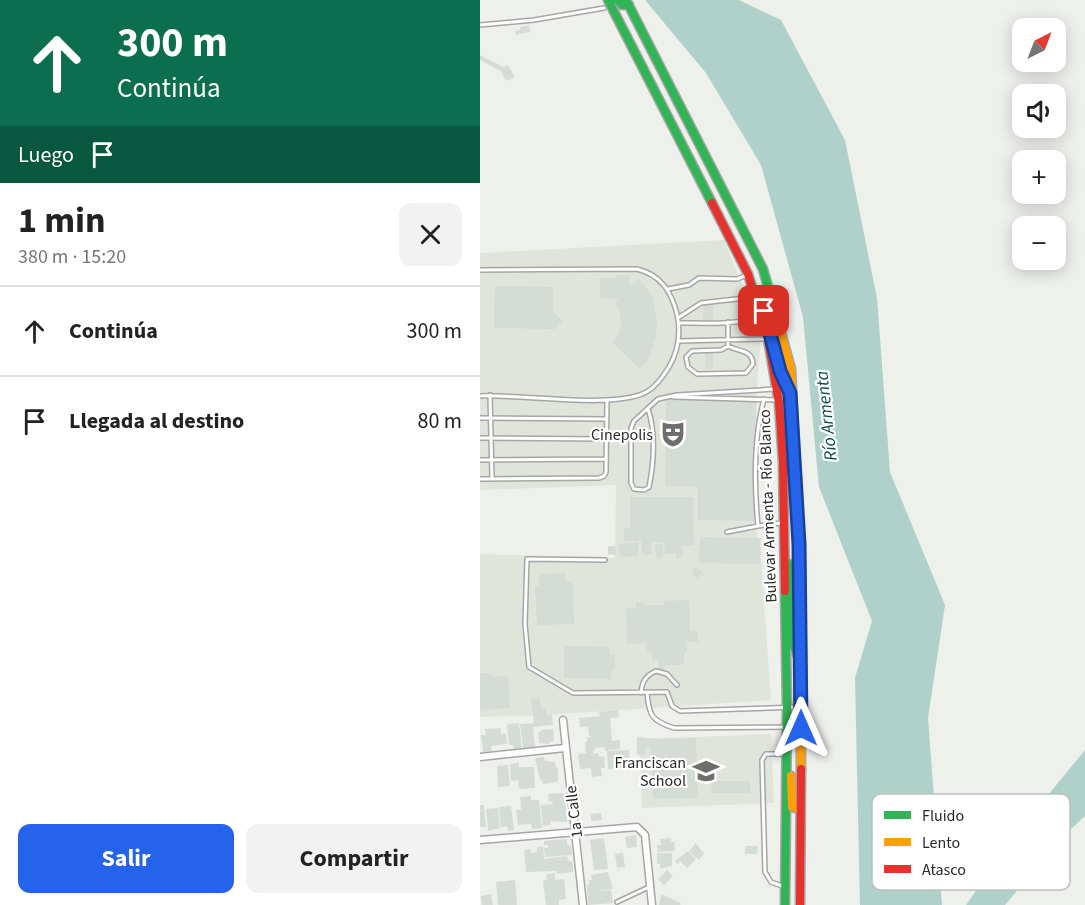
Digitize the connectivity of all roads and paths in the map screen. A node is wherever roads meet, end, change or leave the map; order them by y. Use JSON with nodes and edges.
{"nodes":[{"id":1,"x":610,"y":3,"type":"edge"},
{"id":2,"x":628,"y":3,"type":"edge"},
{"id":3,"x":480,"y":25,"type":"edge"},
{"id":4,"x":480,"y":270,"type":"edge"},
{"id":5,"x":748,"y":274,"type":"junction"},
{"id":6,"x":668,"y":289,"type":"junction"},
{"id":7,"x":756,"y":297,"type":"junction"},
{"id":8,"x":759,"y":307,"type":"junction"},
{"id":9,"x":762,"y":317,"type":"junction"},
{"id":10,"x":678,"y":320,"type":"junction"},
{"id":11,"x":728,"y":322,"type":"junction"},
{"id":12,"x":728,"y":339,"type":"junction"},
{"id":13,"x":768,"y":339,"type":"junction"},
{"id":14,"x":679,"y":341,"type":"junction"},
{"id":15,"x":728,"y":346,"type":"junction"},
{"id":16,"x":776,"y":389,"type":"junction"},
{"id":17,"x":790,"y":393,"type":"junction"},
{"id":18,"x":490,"y":395,"type":"junction"},
{"id":19,"x":480,"y":396,"type":"edge"},
{"id":20,"x":672,"y":396,"type":"junction"},
{"id":21,"x":764,"y":399,"type":"junction"},
{"id":22,"x":607,"y":400,"type":"junction"},
{"id":23,"x":778,"y":400,"type":"junction"},
{"id":24,"x":648,"y":409,"type":"junction"},
{"id":25,"x":480,"y":418,"type":"edge"},
{"id":26,"x":490,"y":418,"type":"junction"},
{"id":27,"x":606,"y":418,"type":"junction"},
{"id":28,"x":480,"y":438,"type":"edge"},
{"id":29,"x":491,"y":438,"type":"junction"},
{"id":30,"x":605,"y":439,"type":"junction"},
{"id":31,"x":605,"y":459,"type":"junction"},
{"id":32,"x":480,"y":460,"type":"edge"},
{"id":33,"x":491,"y":460,"type":"junction"},
{"id":34,"x":480,"y":479,"type":"edge"},
{"id":35,"x":492,"y":479,"type":"junction"},
{"id":36,"x":784,"y":523,"type":"junction"},
{"id":37,"x":758,"y":526,"type":"junction"},
{"id":38,"x":727,"y":532,"type":"dead end"},
{"id":39,"x":605,"y":560,"type":"dead end"},
{"id":40,"x":785,"y":562,"type":"junction"},
{"id":41,"x":800,"y":658,"type":"junction"},
{"id":42,"x":677,"y":686,"type":"dead end"},
{"id":43,"x":641,"y":693,"type":"junction"},
{"id":44,"x":647,"y":693,"type":"junction"},
{"id":45,"x":801,"y":707,"type":"junction"},
{"id":46,"x":787,"y":708,"type":"junction"},
{"id":47,"x":563,"y":720,"type":"dead end"},
{"id":48,"x":786,"y":728,"type":"junction"},
{"id":49,"x":801,"y":728,"type":"junction"},
{"id":50,"x":565,"y":748,"type":"junction"},
{"id":51,"x":786,"y":754,"type":"junction"},
{"id":52,"x":480,"y":757,"type":"edge"},
{"id":53,"x":799,"y":809,"type":"junction"},
{"id":54,"x":576,"y":832,"type":"junction"},
{"id":55,"x":480,"y":840,"type":"edge"},
{"id":56,"x":650,"y":886,"type":"junction"},
{"id":57,"x":785,"y":886,"type":"junction"},
{"id":58,"x":617,"y":902,"type":"dead end"},
{"id":59,"x":583,"y":905,"type":"edge"},
{"id":60,"x":652,"y":905,"type":"edge"},
{"id":61,"x":785,"y":905,"type":"edge"},
{"id":62,"x":800,"y":905,"type":"edge"}],
"edges":[{"from":1,"to":2,"type":"main road"},
{"from":1,"to":3,"type":"lane"},
{"from":1,"to":5,"type":"main road","name":"Bulevar Armenta - Río Blanco"},
{"from":2,"to":17,"type":"main road","name":"Bulevar Armenta - Río Blanco"},
{"from":4,"to":6,"type":"lane"},
{"from":5,"to":6,"type":"lane"},
{"from":5,"to":7,"type":"main road","name":"Bulevar Armenta - Río Blanco"},
{"from":6,"to":10,"type":"lane"},
{"from":7,"to":8,"type":"main road","name":"Bulevar Armenta - Río Blanco"},
{"from":7,"to":10,"type":"lane"},
{"from":8,"to":9,"type":"main road","name":"Bulevar Armenta - Río Blanco"},
{"from":8,"to":17,"type":"main road"},
{"from":9,"to":11,"type":"lane"},
{"from":9,"to":13,"type":"main road","name":"Bulevar Armenta - Río Blanco"},
{"from":10,"to":11,"type":"lane"},
{"from":10,"to":14,"type":"lane"},
{"from":11,"to":12,"type":"lane"},
{"from":12,"to":13,"type":"lane"},
{"from":12,"to":14,"type":"lane"},
{"from":12,"to":15,"type":"lane"},
{"from":13,"to":16,"type":"main road","name":"Bulevar Armenta - Río Blanco"},
{"from":14,"to":22,"type":"lane"},
{"from":15,"to":15,"type":"lane"},
{"from":16,"to":20,"type":"lane"},
{"from":16,"to":23,"type":"main road","name":"Bulevar Armenta - Río Blanco"},
{"from":17,"to":41,"type":"main road","name":"Bulevar Armenta - Río Blanco"},
{"from":18,"to":19,"type":"lane"},
{"from":18,"to":22,"type":"lane"},
{"from":18,"to":26,"type":"lane"},
{"from":20,"to":21,"type":"lane"},
{"from":20,"to":24,"type":"lane"},
{"from":21,"to":23,"type":"lane"},
{"from":21,"to":37,"type":"lane"},
{"from":22,"to":27,"type":"lane"},
{"from":23,"to":36,"type":"main road","name":"Bulevar Armenta - Río Blanco"},
{"from":24,"to":24,"type":"lane"},
{"from":25,"to":26,"type":"lane"},
{"from":26,"to":27,"type":"lane"},
{"from":26,"to":29,"type":"lane"},
{"from":27,"to":30,"type":"lane"},
{"from":28,"to":29,"type":"lane"},
{"from":29,"to":30,"type":"lane"},
{"from":29,"to":33,"type":"lane"},
{"from":30,"to":31,"type":"lane"},
{"from":31,"to":33,"type":"lane"},
{"from":31,"to":35,"type":"lane"},
{"from":32,"to":33,"type":"lane"},
{"from":33,"to":35,"type":"lane"},
{"from":34,"to":35,"type":"lane"},
{"from":36,"to":37,"type":"lane"},
{"from":36,"to":40,"type":"main road","name":"Bulevar Armenta - Río Blanco"},
{"from":37,"to":38,"type":"lane"},
{"from":39,"to":43,"type":"lane"},
{"from":40,"to":41,"type":"main road"},
{"from":40,"to":46,"type":"main road","name":"Bulevar Armenta - Río Blanco"},
{"from":41,"to":45,"type":"main road","name":"Bulevar Armenta - Río Blanco"},
{"from":42,"to":43,"type":"lane"},
{"from":43,"to":44,"type":"lane"},
{"from":44,"to":46,"type":"lane"},
{"from":44,"to":48,"type":"lane"},
{"from":45,"to":46,"type":"lane"},
{"from":45,"to":49,"type":"main road","name":"Bulevar Armenta - Río Blanco"},
{"from":46,"to":48,"type":"main road","name":"Bulevar Armenta - Río Blanco"},
{"from":47,"to":50,"type":"street","name":"1a Calle"},
{"from":48,"to":49,"type":"lane"},
{"from":48,"to":51,"type":"main road","name":"Bulevar Armenta - Río Blanco"},
{"from":49,"to":53,"type":"main road","name":"Bulevar Armenta - Río Blanco"},
{"from":50,"to":52,"type":"street"},
{"from":50,"to":54,"type":"street","name":"1a Calle"},
{"from":51,"to":53,"type":"main road"},
{"from":51,"to":57,"type":"main road","name":"Bulevar Armenta - Río Blanco"},
{"from":51,"to":57,"type":"lane"},
{"from":53,"to":62,"type":"main road","name":"Bulevar Armenta - Río Blanco"},
{"from":54,"to":55,"type":"street"},
{"from":54,"to":56,"type":"street"},
{"from":54,"to":59,"type":"street","name":"1a Calle"},
{"from":56,"to":58,"type":"lane"},
{"from":56,"to":60,"type":"street"},
{"from":57,"to":61,"type":"main road","name":"Bulevar Armenta - Río Blanco"}]}
